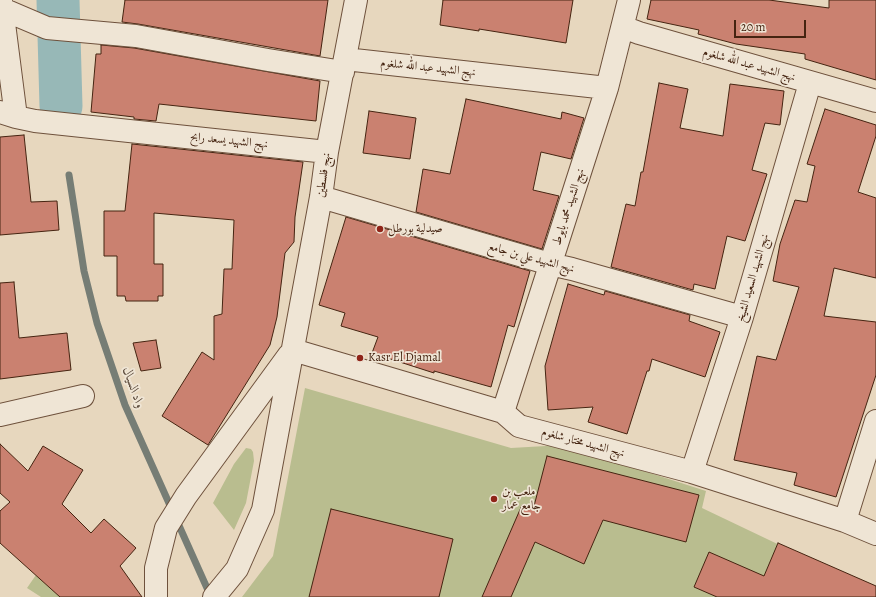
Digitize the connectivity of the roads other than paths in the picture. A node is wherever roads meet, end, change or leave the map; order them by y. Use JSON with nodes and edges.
{"nodes":[{"id":1,"x":356,"y":0,"type":"edge"},
{"id":2,"x":629,"y":0,"type":"edge"},
{"id":3,"x":1,"y":6,"type":"edge"},
{"id":4,"x":623,"y":27,"type":"junction"},
{"id":5,"x":344,"y":65,"type":"junction"},
{"id":6,"x":810,"y":83,"type":"junction"},
{"id":7,"x":607,"y":88,"type":"junction"},
{"id":8,"x":876,"y":101,"type":"edge"},
{"id":9,"x":17,"y":117,"type":"edge"},
{"id":10,"x":327,"y":152,"type":"junction"},
{"id":11,"x":321,"y":197,"type":"junction"},
{"id":12,"x":550,"y":264,"type":"junction"},
{"id":13,"x":742,"y":317,"type":"junction"},
{"id":14,"x":293,"y":350,"type":"junction"},
{"id":15,"x":83,"y":396,"type":"dead end"},
{"id":16,"x":503,"y":412,"type":"junction"},
{"id":17,"x":0,"y":415,"type":"edge"},
{"id":18,"x":876,"y":421,"type":"edge"},
{"id":19,"x":692,"y":472,"type":"junction"},
{"id":20,"x":845,"y":520,"type":"junction"},
{"id":21,"x":876,"y":534,"type":"edge"},
{"id":22,"x":156,"y":597,"type":"edge"},
{"id":23,"x":214,"y":597,"type":"edge"}],
"edges":[{"from":1,"to":5,"type":"street","name":"نهج فلسطين"},
{"from":2,"to":4,"type":"street","name":"نهج الشهيد محمد بايوط"},
{"from":3,"to":5,"type":"street","name":"نهج الشهيد عبد الله شلغوم"},
{"from":3,"to":9,"type":"street"},
{"from":4,"to":6,"type":"street","name":"نهج الشهيد عبد الله شلغوم"},
{"from":4,"to":7,"type":"street","name":"نهج الشهيد محمد بايوط"},
{"from":5,"to":7,"type":"street","name":"نهج الشهيد عبد الله شلغوم"},
{"from":5,"to":10,"type":"street","name":"نهج فلسطين"},
{"from":6,"to":8,"type":"street","name":"نهج الشهيد عبد الله شلغوم"},
{"from":6,"to":13,"type":"street","name":"نهج الشهيد السعيد الشيخ"},
{"from":7,"to":12,"type":"street","name":"نهج الشهيد محمد بايوط"},
{"from":9,"to":10,"type":"street","name":"نهج الشهيد يسعد رابح"},
{"from":10,"to":11,"type":"street","name":"نهج فلسطين"},
{"from":11,"to":12,"type":"street","name":"نهج الشهيد علي بن جامع"},
{"from":11,"to":14,"type":"street","name":"نهج فلسطين"},
{"from":12,"to":13,"type":"street","name":"نهج الشهيد علي بن جامع"},
{"from":12,"to":16,"type":"street","name":"نهج الشهيد محمد بايوط"},
{"from":13,"to":19,"type":"street","name":"نهج الشهيد السعيد الشيخ"},
{"from":14,"to":16,"type":"street","name":"نهج الشهيد مختار شلغوم"},
{"from":14,"to":22,"type":"street"},
{"from":14,"to":23,"type":"street","name":"نهج فلسطين"},
{"from":15,"to":17,"type":"street"},
{"from":16,"to":19,"type":"street","name":"نهج الشهيد مختار شلغوم"},
{"from":18,"to":20,"type":"street"},
{"from":19,"to":20,"type":"street","name":"نهج الشهيد مختار شلغوم"},
{"from":20,"to":21,"type":"street","name":"نهج الشهيد مختار شلغوم"}]}
